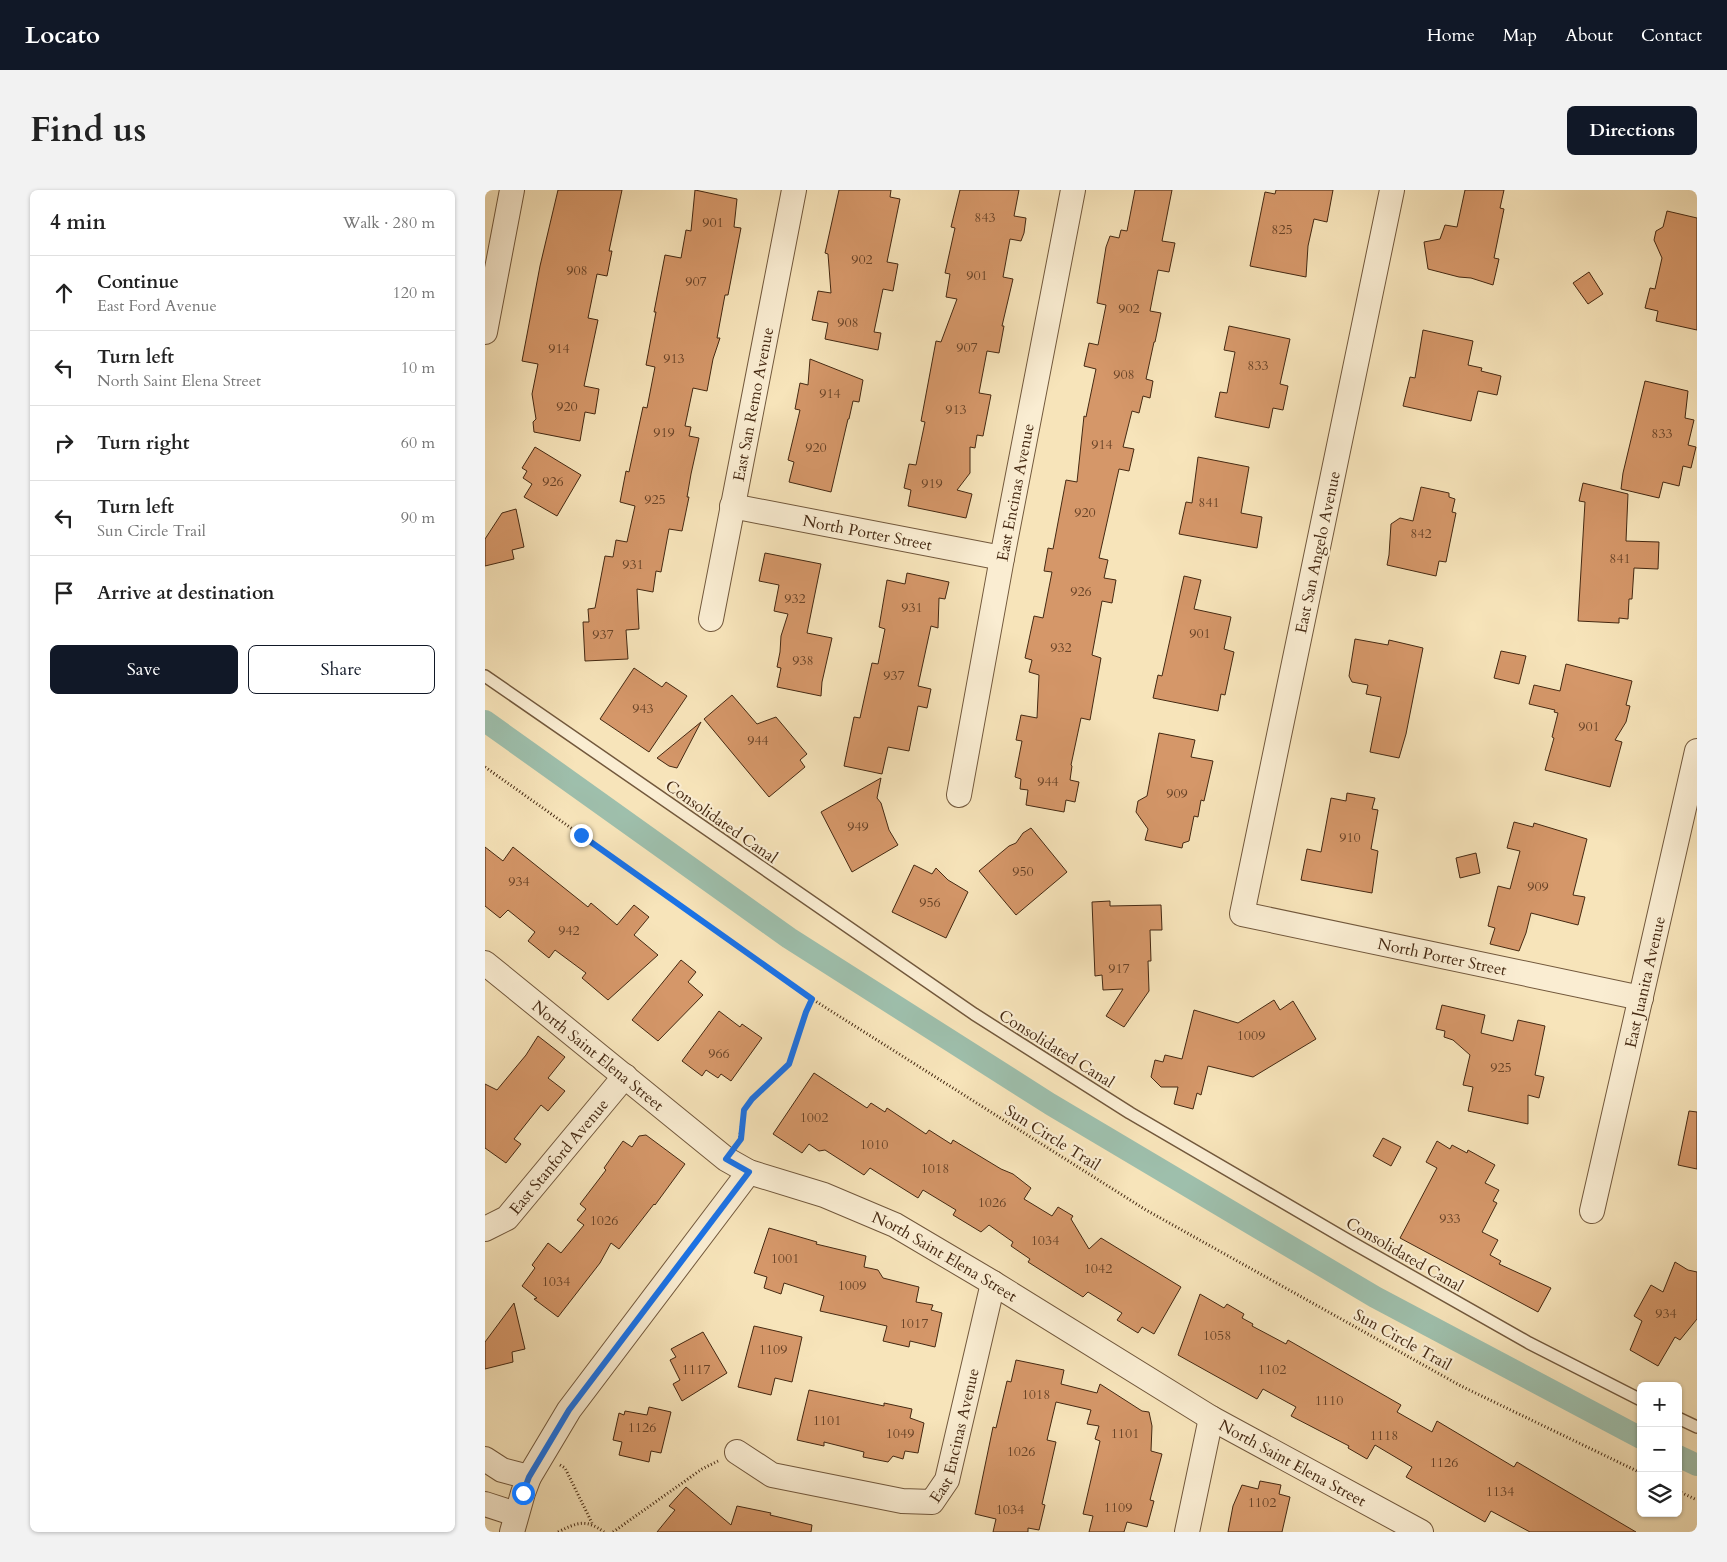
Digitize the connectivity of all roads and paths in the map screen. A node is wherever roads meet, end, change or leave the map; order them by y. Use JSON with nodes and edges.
{"nodes":[{"id":1,"x":513,"y":190,"type":"edge"},
{"id":2,"x":794,"y":190,"type":"edge"},
{"id":3,"x":1073,"y":190,"type":"edge"},
{"id":4,"x":1392,"y":190,"type":"edge"},
{"id":5,"x":485,"y":332,"type":"edge"},
{"id":6,"x":732,"y":506,"type":"junction"},
{"id":7,"x":1002,"y":558,"type":"junction"},
{"id":8,"x":711,"y":619,"type":"dead end"},
{"id":9,"x":485,"y":676,"type":"edge"},
{"id":10,"x":1697,"y":752,"type":"edge"},
{"id":11,"x":485,"y":766,"type":"edge"},
{"id":12,"x":959,"y":795,"type":"dead end"},
{"id":13,"x":1242,"y":914,"type":"joint"},
{"id":14,"x":485,"y":964,"type":"edge"},
{"id":15,"x":1641,"y":998,"type":"junction"},
{"id":16,"x":812,"y":999,"type":"junction"},
{"id":17,"x":625,"y":1076,"type":"junction"},
{"id":18,"x":726,"y":1159,"type":"junction"},
{"id":19,"x":749,"y":1172,"type":"junction"},
{"id":20,"x":1592,"y":1211,"type":"dead end"},
{"id":21,"x":485,"y":1230,"type":"edge"},
{"id":22,"x":993,"y":1283,"type":"junction"},
{"id":23,"x":1637,"y":1398,"type":"edge"},
{"id":24,"x":1211,"y":1418,"type":"junction"},
{"id":25,"x":1682,"y":1420,"type":"edge"},
{"id":26,"x":1697,"y":1427,"type":"edge"},
{"id":27,"x":737,"y":1452,"type":"joint"},
{"id":28,"x":542,"y":1455,"type":"junction"},
{"id":29,"x":485,"y":1459,"type":"edge"},
{"id":30,"x":1639,"y":1472,"type":"edge"},
{"id":31,"x":529,"y":1477,"type":"junction"},
{"id":32,"x":1682,"y":1493,"type":"edge"},
{"id":33,"x":1697,"y":1500,"type":"edge"},
{"id":34,"x":485,"y":1504,"type":"edge"},
{"id":35,"x":514,"y":1523,"type":"edge"},
{"id":36,"x":592,"y":1523,"type":"junction"},
{"id":37,"x":558,"y":1532,"type":"edge"},
{"id":38,"x":604,"y":1532,"type":"edge"},
{"id":39,"x":613,"y":1532,"type":"edge"},
{"id":40,"x":1187,"y":1532,"type":"edge"},
{"id":41,"x":1421,"y":1532,"type":"edge"}],
"edges":[{"from":1,"to":5,"type":"street"},
{"from":2,"to":6,"type":"street","name":"East San Remo Avenue"},
{"from":3,"to":7,"type":"street","name":"East Encinas Avenue"},
{"from":4,"to":13,"type":"street","name":"East San Angelo Avenue"},
{"from":6,"to":7,"type":"street","name":"North Porter Street"},
{"from":6,"to":8,"type":"street","name":"East San Remo Avenue"},
{"from":7,"to":12,"type":"street","name":"East Encinas Avenue"},
{"from":9,"to":23,"type":"lane","name":"Consolidated Canal"},
{"from":10,"to":15,"type":"street","name":"East Juanita Avenue"},
{"from":11,"to":16,"type":"path","name":"Sun Circle Trail"},
{"from":13,"to":15,"type":"street","name":"North Porter Street"},
{"from":14,"to":17,"type":"street","name":"North Saint Elena Street"},
{"from":15,"to":20,"type":"street","name":"East Juanita Avenue"},
{"from":16,"to":18,"type":"path"},
{"from":16,"to":30,"type":"path","name":"Sun Circle Trail"},
{"from":17,"to":18,"type":"street","name":"North Saint Elena Street"},
{"from":17,"to":21,"type":"street","name":"East Stanford Avenue"},
{"from":18,"to":19,"type":"street","name":"North Saint Elena Street"},
{"from":19,"to":22,"type":"street","name":"North Saint Elena Street"},
{"from":19,"to":28,"type":"street"},
{"from":22,"to":24,"type":"street","name":"North Saint Elena Street"},
{"from":22,"to":27,"type":"street","name":"East Encinas Avenue"},
{"from":24,"to":40,"type":"street"},
{"from":24,"to":41,"type":"street","name":"North Saint Elena Street"},
{"from":25,"to":26,"type":"lane"},
{"from":27,"to":39,"type":"path"},
{"from":28,"to":31,"type":"street"},
{"from":28,"to":36,"type":"path"},
{"from":29,"to":31,"type":"street"},
{"from":31,"to":35,"type":"street"},
{"from":32,"to":33,"type":"path"},
{"from":34,"to":35,"type":"street"},
{"from":36,"to":37,"type":"path"},
{"from":36,"to":38,"type":"path"}]}
